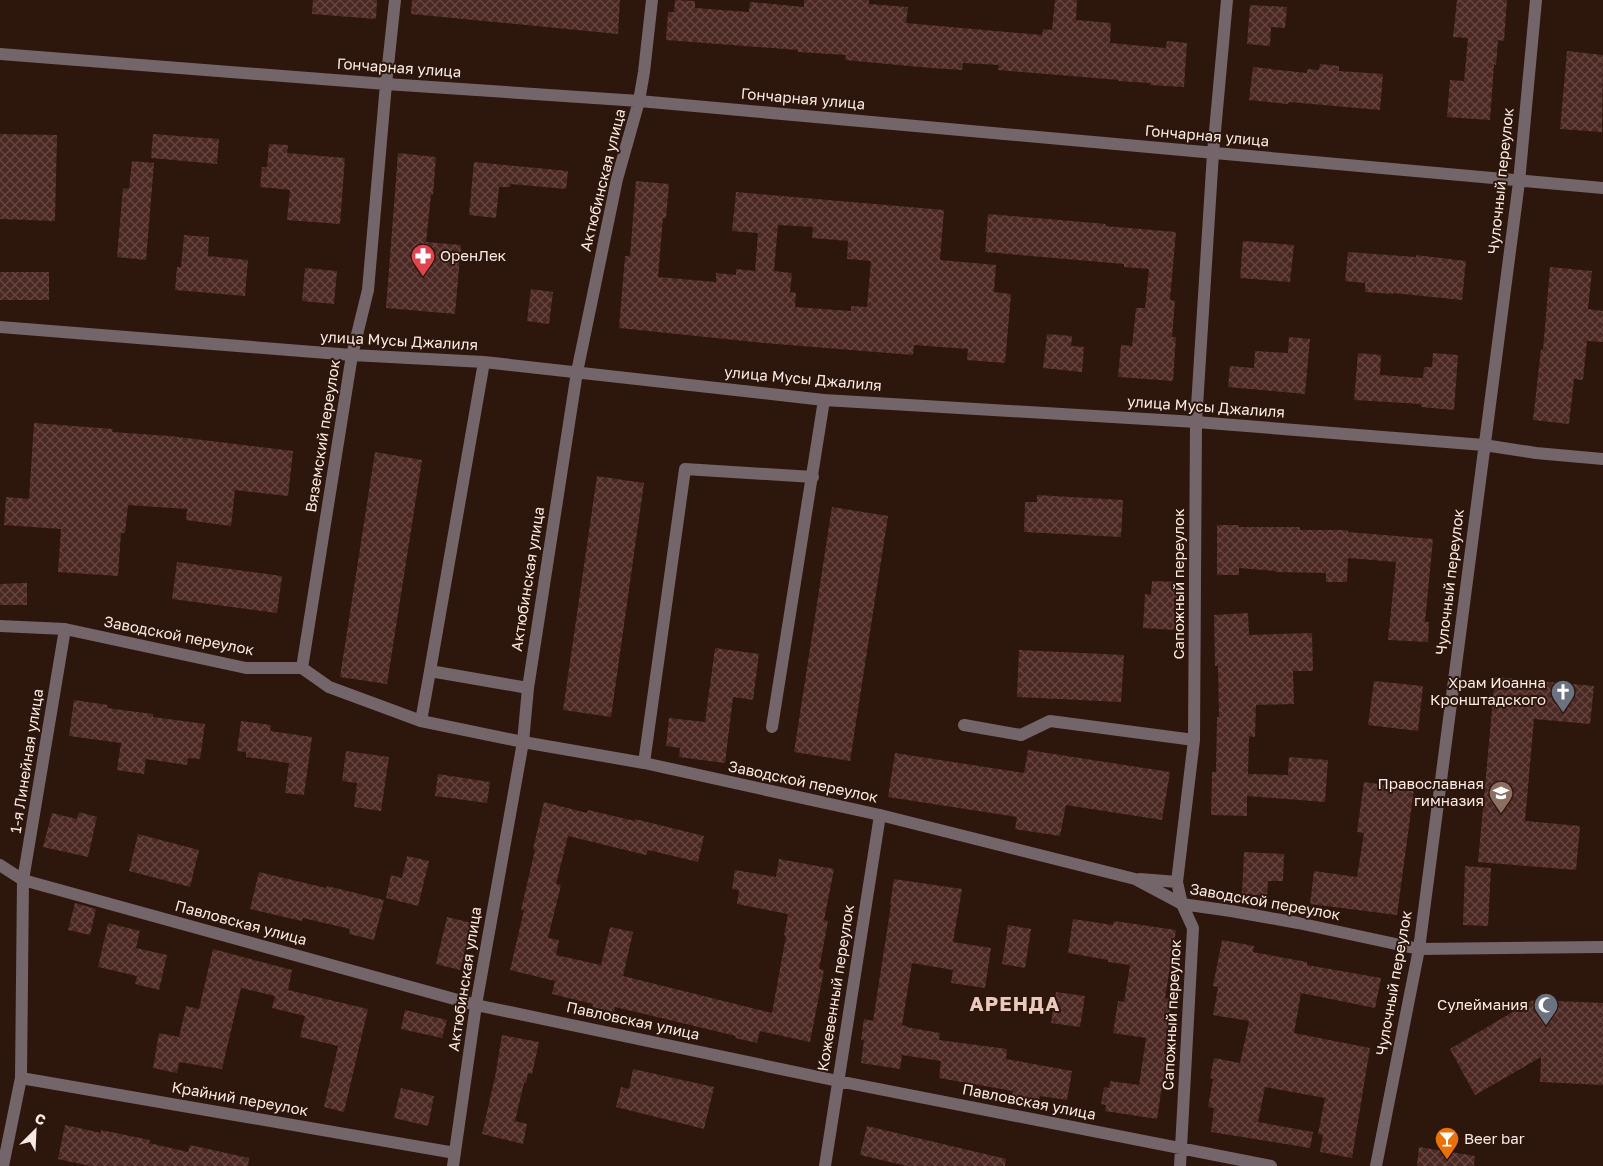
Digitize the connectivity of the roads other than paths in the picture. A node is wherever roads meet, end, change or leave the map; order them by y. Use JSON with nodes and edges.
{"nodes":[{"id":1,"x":395,"y":0,"type":"edge"},
{"id":2,"x":652,"y":0,"type":"edge"},
{"id":3,"x":1227,"y":0,"type":"edge"},
{"id":4,"x":1536,"y":0,"type":"edge"},
{"id":5,"x":0,"y":54,"type":"edge"},
{"id":6,"x":386,"y":84,"type":"junction"},
{"id":7,"x":639,"y":101,"type":"junction"},
{"id":8,"x":1213,"y":152,"type":"junction"},
{"id":9,"x":1519,"y":182,"type":"junction"},
{"id":10,"x":1603,"y":188,"type":"edge"},
{"id":11,"x":0,"y":327,"type":"edge"},
{"id":12,"x":352,"y":355,"type":"junction"},
{"id":13,"x":484,"y":362,"type":"junction"},
{"id":14,"x":577,"y":372,"type":"junction"},
{"id":15,"x":824,"y":400,"type":"junction"},
{"id":16,"x":1196,"y":422,"type":"junction"},
{"id":17,"x":1484,"y":445,"type":"junction"},
{"id":18,"x":1603,"y":460,"type":"edge"},
{"id":19,"x":813,"y":477,"type":"junction"},
{"id":20,"x":0,"y":626,"type":"edge"},
{"id":21,"x":65,"y":629,"type":"junction"},
{"id":22,"x":302,"y":668,"type":"junction"},
{"id":23,"x":430,"y":671,"type":"junction"},
{"id":24,"x":528,"y":688,"type":"junction"},
{"id":25,"x":421,"y":721,"type":"junction"},
{"id":26,"x":964,"y":725,"type":"dead end"},
{"id":27,"x":772,"y":727,"type":"dead end"},
{"id":28,"x":1194,"y":740,"type":"junction"},
{"id":29,"x":523,"y":742,"type":"junction"},
{"id":30,"x":644,"y":763,"type":"junction"},
{"id":31,"x":880,"y":815,"type":"junction"},
{"id":32,"x":0,"y":865,"type":"edge"},
{"id":33,"x":1135,"y":879,"type":"junction"},
{"id":34,"x":23,"y":880,"type":"junction"},
{"id":35,"x":1177,"y":882,"type":"junction"},
{"id":36,"x":1182,"y":904,"type":"junction"},
{"id":37,"x":1603,"y":947,"type":"edge"},
{"id":38,"x":1419,"y":949,"type":"junction"},
{"id":39,"x":476,"y":1005,"type":"junction"},
{"id":40,"x":20,"y":1078,"type":"junction"},
{"id":41,"x":838,"y":1081,"type":"junction"},
{"id":42,"x":1180,"y":1149,"type":"junction"},
{"id":43,"x":454,"y":1160,"type":"edge"},
{"id":44,"x":3,"y":1166,"type":"edge"},
{"id":45,"x":825,"y":1166,"type":"edge"},
{"id":46,"x":1180,"y":1166,"type":"edge"},
{"id":47,"x":1270,"y":1166,"type":"edge"},
{"id":48,"x":1376,"y":1166,"type":"edge"}],
"edges":[{"from":1,"to":6,"type":"street","name":"Вяземский переулок"},
{"from":2,"to":7,"type":"street","name":"Актюбинская улица"},
{"from":3,"to":8,"type":"street","name":"Сапожный переулок"},
{"from":4,"to":9,"type":"street","name":"Чулочный переулок"},
{"from":5,"to":6,"type":"street","name":"Гончарная улица"},
{"from":6,"to":7,"type":"street","name":"Гончарная улица"},
{"from":6,"to":12,"type":"street","name":"Вяземский переулок"},
{"from":7,"to":8,"type":"street","name":"Гончарная улица"},
{"from":7,"to":14,"type":"street","name":"Актюбинская улица"},
{"from":8,"to":9,"type":"street","name":"Гончарная улица"},
{"from":8,"to":16,"type":"street","name":"Сапожный переулок"},
{"from":9,"to":10,"type":"street","name":"Гончарная улица"},
{"from":9,"to":17,"type":"street","name":"Чулочный переулок"},
{"from":11,"to":12,"type":"street","name":"улица Мусы Джалиля"},
{"from":12,"to":13,"type":"street","name":"улица Мусы Джалиля"},
{"from":12,"to":22,"type":"street","name":"Вяземский переулок"},
{"from":13,"to":14,"type":"street","name":"улица Мусы Джалиля"},
{"from":13,"to":23,"type":"street"},
{"from":14,"to":15,"type":"street","name":"улица Мусы Джалиля"},
{"from":14,"to":24,"type":"street","name":"Актюбинская улица"},
{"from":15,"to":16,"type":"street","name":"улица Мусы Джалиля"},
{"from":15,"to":19,"type":"street"},
{"from":16,"to":17,"type":"street","name":"улица Мусы Джалиля"},
{"from":16,"to":28,"type":"street","name":"Сапожный переулок"},
{"from":17,"to":18,"type":"street","name":"улица Мусы Джалиля"},
{"from":17,"to":38,"type":"street","name":"Чулочный переулок"},
{"from":19,"to":27,"type":"street"},
{"from":19,"to":30,"type":"street"},
{"from":20,"to":21,"type":"street","name":"Заводской переулок"},
{"from":21,"to":22,"type":"street","name":"Заводской переулок"},
{"from":21,"to":34,"type":"street","name":"1-я Линейная улица"},
{"from":22,"to":25,"type":"street","name":"Заводской переулок"},
{"from":23,"to":24,"type":"street"},
{"from":23,"to":25,"type":"street"},
{"from":24,"to":29,"type":"street","name":"Актюбинская улица"},
{"from":25,"to":29,"type":"street","name":"Заводской переулок"},
{"from":26,"to":28,"type":"street"},
{"from":28,"to":35,"type":"street","name":"Сапожный переулок"},
{"from":29,"to":30,"type":"street","name":"Заводской переулок"},
{"from":29,"to":39,"type":"street","name":"Актюбинская улица"},
{"from":30,"to":31,"type":"street","name":"Заводской переулок"},
{"from":31,"to":33,"type":"street","name":"Заводской переулок"},
{"from":31,"to":41,"type":"street","name":"Кожевенный переулок"},
{"from":32,"to":34,"type":"street","name":"Павловская улица"},
{"from":33,"to":35,"type":"street"},
{"from":33,"to":36,"type":"street","name":"Заводской переулок"},
{"from":34,"to":39,"type":"street","name":"Павловская улица"},
{"from":34,"to":40,"type":"street","name":"1-я Линейная улица"},
{"from":35,"to":36,"type":"street","name":"Сапожный переулок"},
{"from":36,"to":38,"type":"street","name":"Заводской переулок"},
{"from":36,"to":42,"type":"street","name":"Сапожный переулок"},
{"from":37,"to":38,"type":"street","name":"Заводской переулок"},
{"from":38,"to":48,"type":"street","name":"Чулочный переулок"},
{"from":39,"to":41,"type":"street","name":"Павловская улица"},
{"from":39,"to":43,"type":"street","name":"Актюбинская улица"},
{"from":40,"to":43,"type":"street","name":"Крайний переулок"},
{"from":40,"to":44,"type":"street","name":"1-я Линейная улица"},
{"from":41,"to":42,"type":"street","name":"Павловская улица"},
{"from":41,"to":45,"type":"street","name":"Кожевенный переулок"},
{"from":42,"to":46,"type":"street","name":"Сапожный переулок"},
{"from":42,"to":47,"type":"street","name":"Павловская улица"}]}
